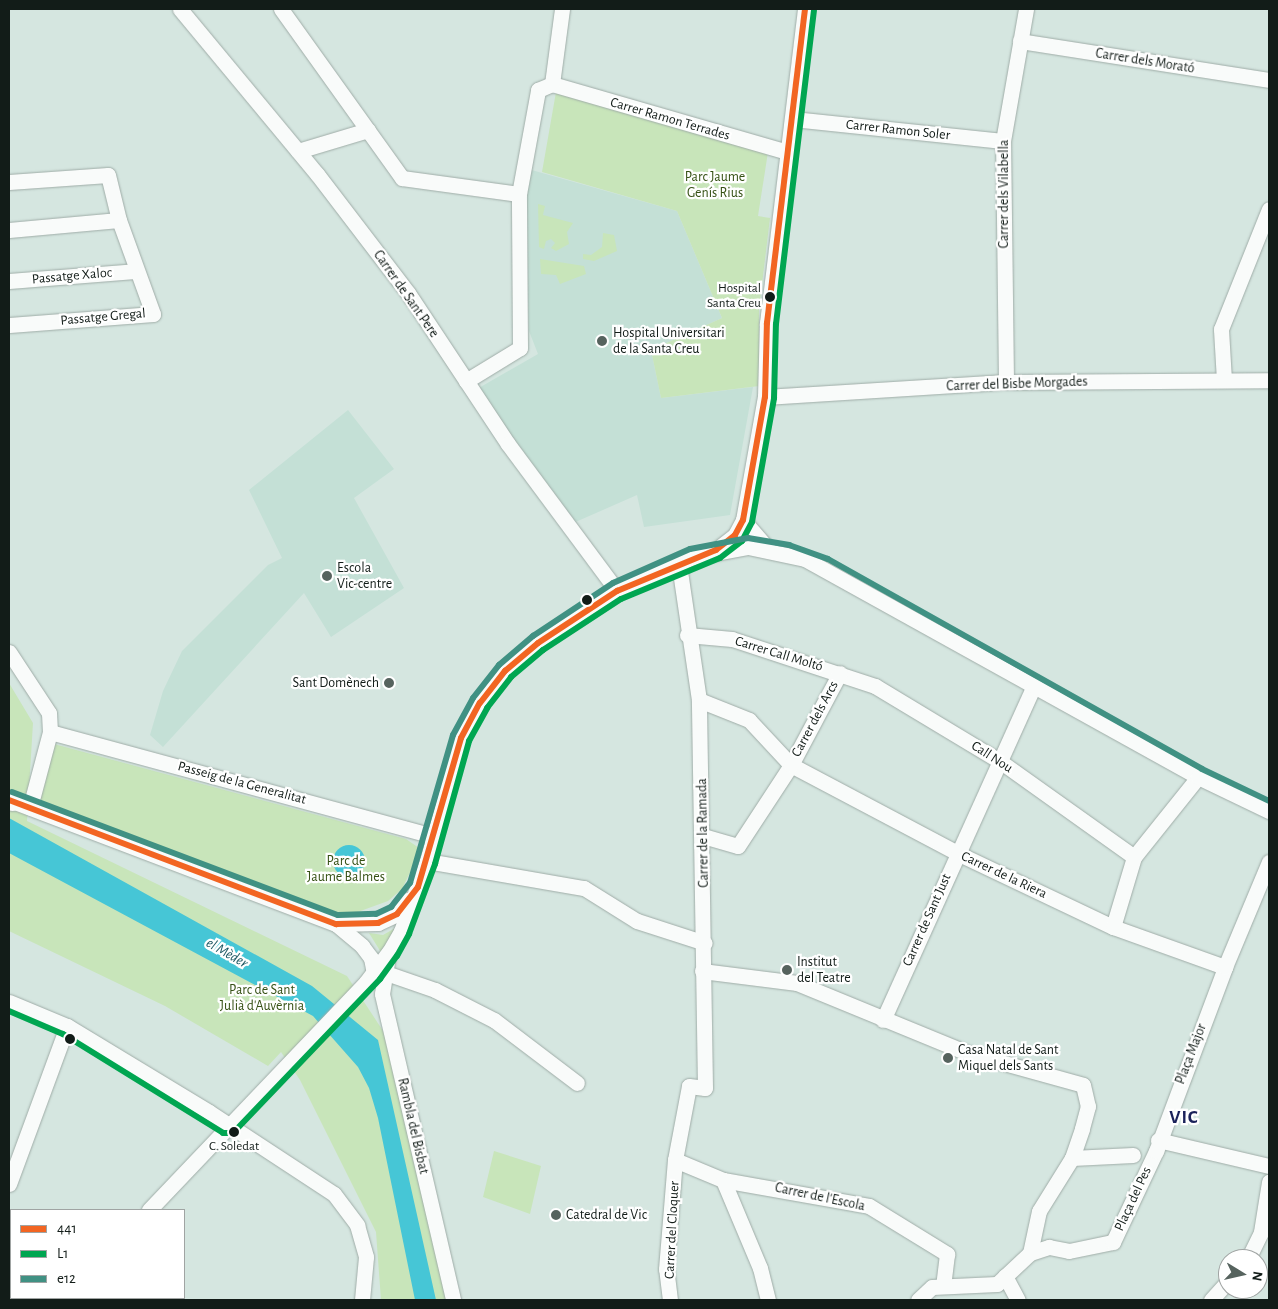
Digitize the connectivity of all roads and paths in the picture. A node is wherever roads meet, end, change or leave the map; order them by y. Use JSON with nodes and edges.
{"nodes":[{"id":1,"x":180,"y":9,"type":"edge"},
{"id":2,"x":281,"y":9,"type":"edge"},
{"id":3,"x":562,"y":9,"type":"edge"},
{"id":4,"x":805,"y":9,"type":"edge"},
{"id":5,"x":1026,"y":9,"type":"edge"},
{"id":6,"x":1020,"y":41,"type":"junction"},
{"id":7,"x":1269,"y":80,"type":"edge"},
{"id":8,"x":552,"y":84,"type":"junction"},
{"id":9,"x":793,"y":119,"type":"junction"},
{"id":10,"x":368,"y":130,"type":"junction"},
{"id":11,"x":1003,"y":141,"type":"junction"},
{"id":12,"x":298,"y":150,"type":"junction"},
{"id":13,"x":788,"y":152,"type":"junction"},
{"id":14,"x":9,"y":182,"type":"edge"},
{"id":15,"x":519,"y":194,"type":"junction"},
{"id":16,"x":1269,"y":209,"type":"edge"},
{"id":17,"x":119,"y":220,"type":"junction"},
{"id":18,"x":9,"y":230,"type":"edge"},
{"id":19,"x":135,"y":270,"type":"junction"},
{"id":20,"x":9,"y":280,"type":"edge"},
{"id":21,"x":9,"y":324,"type":"edge"},
{"id":22,"x":1224,"y":380,"type":"junction"},
{"id":23,"x":1269,"y":380,"type":"edge"},
{"id":24,"x":466,"y":381,"type":"junction"},
{"id":25,"x":1006,"y":382,"type":"junction"},
{"id":26,"x":765,"y":397,"type":"junction"},
{"id":27,"x":743,"y":520,"type":"junction"},
{"id":28,"x":768,"y":549,"type":"junction"},
{"id":29,"x":716,"y":550,"type":"junction"},
{"id":30,"x":679,"y":564,"type":"junction"},
{"id":31,"x":617,"y":592,"type":"junction"},
{"id":32,"x":687,"y":634,"type":"junction"},
{"id":33,"x":9,"y":652,"type":"edge"},
{"id":34,"x":840,"y":673,"type":"junction"},
{"id":35,"x":1034,"y":684,"type":"junction"},
{"id":36,"x":699,"y":700,"type":"junction"},
{"id":37,"x":50,"y":732,"type":"junction"},
{"id":38,"x":1001,"y":762,"type":"junction"},
{"id":39,"x":791,"y":766,"type":"junction"},
{"id":40,"x":1198,"y":777,"type":"junction"},
{"id":41,"x":17,"y":803,"type":"edge"},
{"id":42,"x":1269,"y":811,"type":"edge"},
{"id":43,"x":434,"y":836,"type":"junction"},
{"id":44,"x":703,"y":836,"type":"junction"},
{"id":45,"x":957,"y":853,"type":"junction"},
{"id":46,"x":1134,"y":857,"type":"junction"},
{"id":47,"x":427,"y":861,"type":"junction"},
{"id":48,"x":1269,"y":862,"type":"edge"},
{"id":49,"x":418,"y":887,"type":"junction"},
{"id":50,"x":336,"y":924,"type":"junction"},
{"id":51,"x":1113,"y":927,"type":"junction"},
{"id":52,"x":705,"y":943,"type":"junction"},
{"id":53,"x":1225,"y":967,"type":"junction"},
{"id":54,"x":702,"y":971,"type":"junction"},
{"id":55,"x":375,"y":976,"type":"junction"},
{"id":56,"x":9,"y":1002,"type":"edge"},
{"id":57,"x":883,"y":1020,"type":"junction"},
{"id":58,"x":67,"y":1026,"type":"junction"},
{"id":59,"x":577,"y":1083,"type":"dead end"},
{"id":60,"x":689,"y":1086,"type":"joint"},
{"id":61,"x":228,"y":1126,"type":"junction"},
{"id":62,"x":1158,"y":1140,"type":"junction"},
{"id":63,"x":1133,"y":1155,"type":"dead end"},
{"id":64,"x":1072,"y":1158,"type":"junction"},
{"id":65,"x":675,"y":1160,"type":"junction"},
{"id":66,"x":1152,"y":1160,"type":"joint"},
{"id":67,"x":1269,"y":1166,"type":"edge"},
{"id":68,"x":723,"y":1180,"type":"junction"},
{"id":69,"x":9,"y":1184,"type":"edge"},
{"id":70,"x":1268,"y":1188,"type":"edge"},
{"id":71,"x":150,"y":1209,"type":"edge"},
{"id":72,"x":1253,"y":1249,"type":"edge"},
{"id":73,"x":1030,"y":1253,"type":"junction"},
{"id":74,"x":1005,"y":1276,"type":"junction"},
{"id":75,"x":943,"y":1285,"type":"junction"},
{"id":76,"x":362,"y":1300,"type":"edge"},
{"id":77,"x":453,"y":1300,"type":"edge"},
{"id":78,"x":670,"y":1300,"type":"edge"},
{"id":79,"x":768,"y":1300,"type":"edge"},
{"id":80,"x":918,"y":1300,"type":"edge"},
{"id":81,"x":1018,"y":1300,"type":"edge"}],
"edges":[{"from":1,"to":12,"type":"street","name":"Carrer de Sant Pere"},
{"from":2,"to":10,"type":"street"},
{"from":3,"to":8,"type":"street"},
{"from":4,"to":9,"type":"street"},
{"from":5,"to":6,"type":"street","name":"Carrer dels Vilabella"},
{"from":6,"to":7,"type":"street","name":"Carrer dels Morató"},
{"from":6,"to":11,"type":"street","name":"Carrer dels Vilabella"},
{"from":8,"to":13,"type":"street","name":"Carrer Ramon Terrades"},
{"from":8,"to":15,"type":"street"},
{"from":9,"to":11,"type":"street","name":"Carrer Ramon Soler"},
{"from":9,"to":13,"type":"street"},
{"from":10,"to":12,"type":"street"},
{"from":10,"to":15,"type":"street"},
{"from":11,"to":25,"type":"street","name":"Carrer dels Vilabella"},
{"from":12,"to":24,"type":"street","name":"Carrer de Sant Pere"},
{"from":13,"to":26,"type":"street"},
{"from":14,"to":17,"type":"street"},
{"from":15,"to":24,"type":"street"},
{"from":16,"to":22,"type":"street"},
{"from":17,"to":18,"type":"street"},
{"from":17,"to":19,"type":"street"},
{"from":19,"to":20,"type":"street","name":"Passatge Xaloc"},
{"from":19,"to":21,"type":"street","name":"Passatge Gregal"},
{"from":22,"to":23,"type":"street","name":"Carrer del Bisbe Morgades"},
{"from":22,"to":25,"type":"street","name":"Carrer del Bisbe Morgades"},
{"from":24,"to":31,"type":"street","name":"Carrer de Sant Pere"},
{"from":25,"to":26,"type":"street","name":"Carrer del Bisbe Morgades"},
{"from":26,"to":27,"type":"street"},
{"from":27,"to":28,"type":"street"},
{"from":27,"to":29,"type":"street"},
{"from":28,"to":29,"type":"street"},
{"from":28,"to":35,"type":"street"},
{"from":29,"to":30,"type":"street"},
{"from":30,"to":31,"type":"street"},
{"from":30,"to":32,"type":"street","name":"Carrer de la Ramada"},
{"from":31,"to":43,"type":"street"},
{"from":32,"to":34,"type":"street","name":"Carrer Call Moltó"},
{"from":32,"to":36,"type":"street","name":"Carrer de la Ramada"},
{"from":33,"to":37,"type":"street"},
{"from":34,"to":38,"type":"street","name":"Call Nou"},
{"from":34,"to":39,"type":"street","name":"Carrer dels Arcs"},
{"from":35,"to":38,"type":"street","name":"Carrer de Sant Just"},
{"from":35,"to":40,"type":"street"},
{"from":36,"to":39,"type":"street","name":"Carrer de la Riera"},
{"from":36,"to":44,"type":"street","name":"Carrer de la Ramada"},
{"from":37,"to":41,"type":"street"},
{"from":37,"to":43,"type":"street","name":"Passeig de la Generalitat"},
{"from":38,"to":45,"type":"street","name":"Carrer de Sant Just"},
{"from":38,"to":46,"type":"street","name":"Call Nou"},
{"from":39,"to":44,"type":"street","name":"Carrer dels Arcs"},
{"from":39,"to":45,"type":"street","name":"Carrer de la Riera"},
{"from":40,"to":42,"type":"street"},
{"from":40,"to":46,"type":"street"},
{"from":41,"to":50,"type":"street"},
{"from":43,"to":47,"type":"street"},
{"from":44,"to":52,"type":"street","name":"Carrer de la Ramada"},
{"from":45,"to":51,"type":"street","name":"Carrer de la Riera"},
{"from":45,"to":57,"type":"street","name":"Carrer de Sant Just"},
{"from":46,"to":51,"type":"street"},
{"from":47,"to":49,"type":"street"},
{"from":47,"to":52,"type":"street"},
{"from":48,"to":53,"type":"street","name":"Plaça Major"},
{"from":49,"to":50,"type":"street"},
{"from":49,"to":55,"type":"street","name":"Rambla del Bisbat"},
{"from":50,"to":55,"type":"street"},
{"from":51,"to":53,"type":"street","name":"Carrer de la Riera"},
{"from":52,"to":54,"type":"street","name":"Carrer de la Ramada"},
{"from":53,"to":62,"type":"street","name":"Plaça Major"},
{"from":54,"to":57,"type":"street"},
{"from":54,"to":60,"type":"street","name":"Carrer de la Ramada"},
{"from":55,"to":59,"type":"street"},
{"from":55,"to":61,"type":"street"},
{"from":55,"to":77,"type":"street","name":"Rambla del Bisbat"},
{"from":56,"to":58,"type":"street"},
{"from":57,"to":64,"type":"street"},
{"from":58,"to":61,"type":"street"},
{"from":58,"to":69,"type":"street"},
{"from":60,"to":65,"type":"street","name":"Carrer del Cloquer"},
{"from":61,"to":71,"type":"street"},
{"from":61,"to":76,"type":"street"},
{"from":62,"to":66,"type":"street","name":"Plaça Major"},
{"from":62,"to":67,"type":"street"},
{"from":63,"to":64,"type":"street"},
{"from":64,"to":73,"type":"street"},
{"from":65,"to":68,"type":"street","name":"Carrer de l'Escola"},
{"from":65,"to":78,"type":"street","name":"Carrer del Cloquer"},
{"from":66,"to":73,"type":"street","name":"Plaça del Pes"},
{"from":68,"to":75,"type":"street","name":"Carrer de l'Escola"},
{"from":68,"to":79,"type":"street"},
{"from":70,"to":72,"type":"street"},
{"from":73,"to":74,"type":"street"},
{"from":74,"to":75,"type":"street"},
{"from":74,"to":81,"type":"street"},
{"from":75,"to":80,"type":"street"}]}
